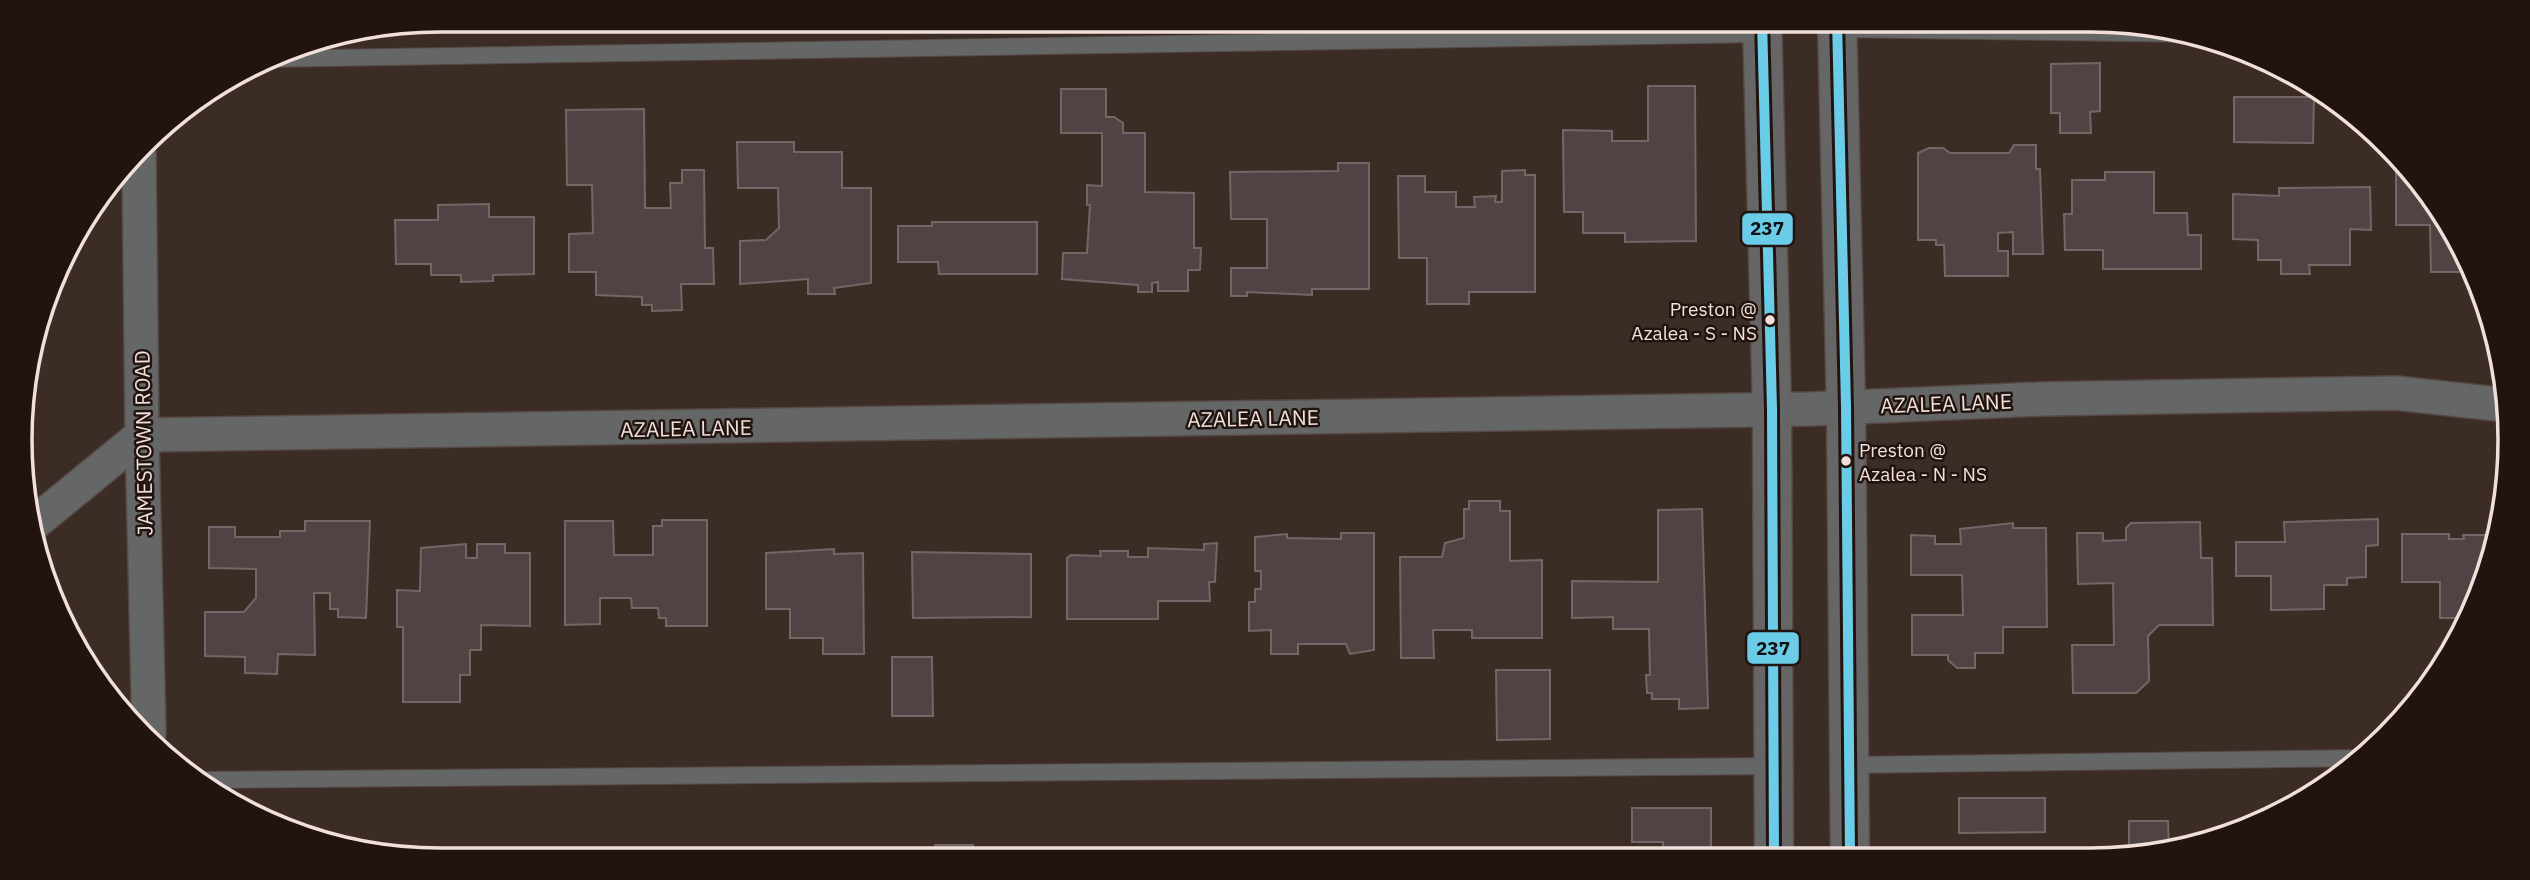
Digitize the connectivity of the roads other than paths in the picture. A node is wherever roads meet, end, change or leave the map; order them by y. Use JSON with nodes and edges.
{"nodes":[{"id":1,"x":1528,"y":32,"type":"edge"},
{"id":2,"x":1762,"y":32,"type":"edge"},
{"id":3,"x":1837,"y":32,"type":"edge"},
{"id":4,"x":296,"y":58,"type":"edge"},
{"id":5,"x":139,"y":164,"type":"edge"},
{"id":6,"x":2497,"y":404,"type":"edge"},
{"id":7,"x":1846,"y":407,"type":"junction"},
{"id":8,"x":1772,"y":409,"type":"junction"},
{"id":9,"x":142,"y":435,"type":"junction"},
{"id":10,"x":39,"y":520,"type":"edge"},
{"id":11,"x":149,"y":727,"type":"edge"},
{"id":12,"x":2346,"y":758,"type":"edge"},
{"id":13,"x":1849,"y":765,"type":"junction"},
{"id":14,"x":1774,"y":766,"type":"junction"},
{"id":15,"x":213,"y":780,"type":"edge"},
{"id":16,"x":1774,"y":848,"type":"edge"},
{"id":17,"x":1850,"y":848,"type":"edge"}],
"edges":[{"from":1,"to":4,"type":"lane"},
{"from":2,"to":8,"type":"main road"},
{"from":3,"to":7,"type":"main road"},
{"from":5,"to":9,"type":"street","name":"JAMESTOWN ROAD"},
{"from":6,"to":7,"type":"street","name":"AZALEA LANE"},
{"from":7,"to":8,"type":"street","name":"AZALEA LANE"},
{"from":7,"to":13,"type":"main road"},
{"from":8,"to":9,"type":"street","name":"AZALEA LANE"},
{"from":8,"to":14,"type":"main road"},
{"from":9,"to":10,"type":"street"},
{"from":9,"to":11,"type":"street","name":"JAMESTOWN ROAD"},
{"from":12,"to":13,"type":"lane"},
{"from":13,"to":17,"type":"main road"},
{"from":14,"to":15,"type":"lane"},
{"from":14,"to":16,"type":"main road"}]}
